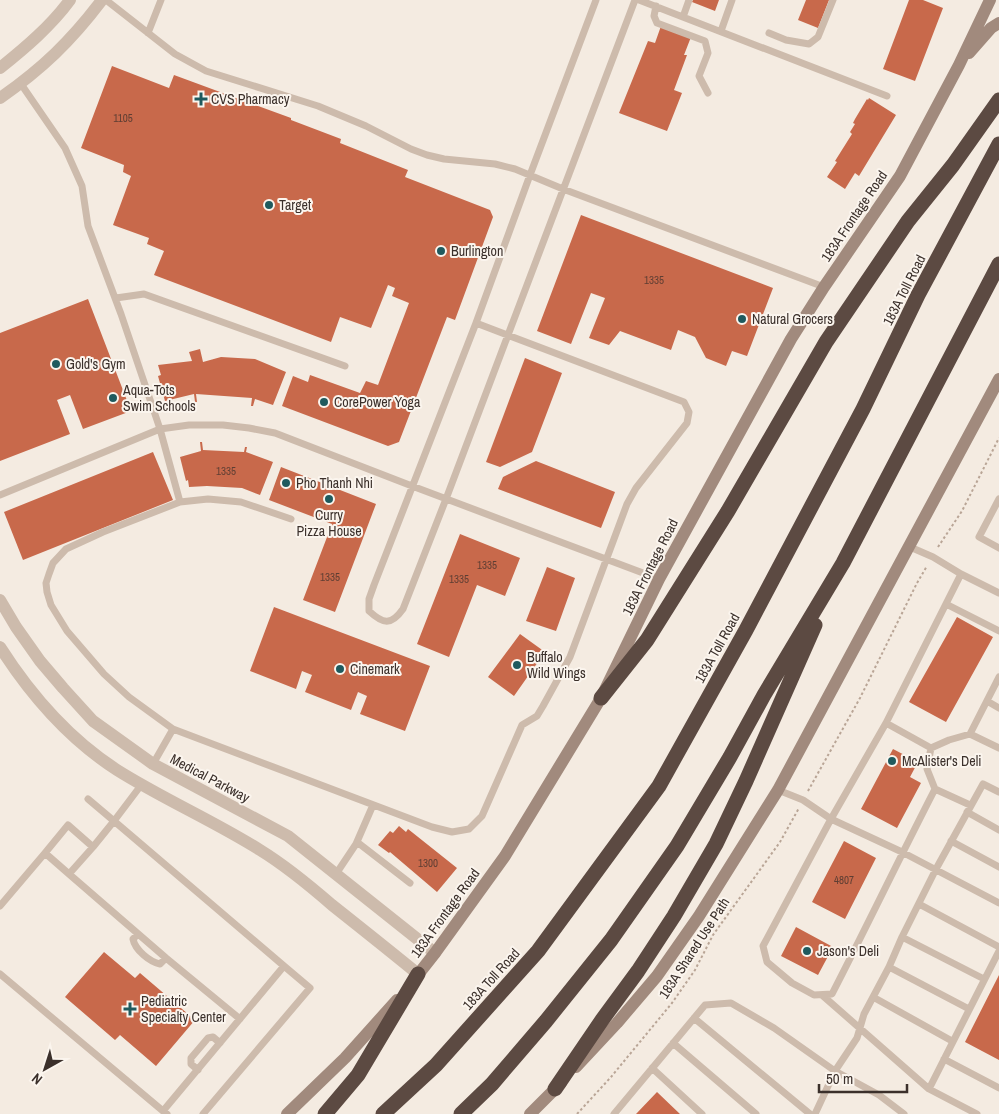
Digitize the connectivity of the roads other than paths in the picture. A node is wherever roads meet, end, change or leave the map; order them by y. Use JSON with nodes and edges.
{"nodes":[{"id":1,"x":70,"y":0,"type":"edge"},
{"id":2,"x":102,"y":0,"type":"edge"},
{"id":3,"x":106,"y":0,"type":"edge"},
{"id":4,"x":161,"y":0,"type":"edge"},
{"id":5,"x":596,"y":0,"type":"edge"},
{"id":6,"x":635,"y":0,"type":"edge"},
{"id":7,"x":640,"y":0,"type":"edge"},
{"id":8,"x":689,"y":0,"type":"edge"},
{"id":9,"x":732,"y":0,"type":"edge"},
{"id":10,"x":833,"y":0,"type":"edge"},
{"id":11,"x":990,"y":0,"type":"edge"},
{"id":12,"x":656,"y":6,"type":"junction"},
{"id":13,"x":683,"y":17,"type":"junction"},
{"id":14,"x":999,"y":23,"type":"edge"},
{"id":15,"x":721,"y":31,"type":"junction"},
{"id":16,"x":148,"y":33,"type":"junction"},
{"id":17,"x":769,"y":33,"type":"dead end"},
{"id":18,"x":959,"y":65,"type":"junction"},
{"id":19,"x":0,"y":68,"type":"edge"},
{"id":20,"x":20,"y":84,"type":"junction"},
{"id":21,"x":708,"y":93,"type":"dead end"},
{"id":22,"x":887,"y":96,"type":"dead end"},
{"id":23,"x":0,"y":98,"type":"edge"},
{"id":24,"x":999,"y":100,"type":"edge"},
{"id":25,"x":999,"y":144,"type":"edge"},
{"id":26,"x":530,"y":175,"type":"junction"},
{"id":27,"x":563,"y":189,"type":"junction"},
{"id":28,"x":999,"y":264,"type":"edge"},
{"id":29,"x":824,"y":288,"type":"junction"},
{"id":30,"x":116,"y":298,"type":"junction"},
{"id":31,"x":476,"y":323,"type":"junction"},
{"id":32,"x":508,"y":335,"type":"junction"},
{"id":33,"x":344,"y":366,"type":"dead end"},
{"id":34,"x":999,"y":379,"type":"edge"},
{"id":35,"x":160,"y":430,"type":"junction"},
{"id":36,"x":412,"y":486,"type":"junction"},
{"id":37,"x":0,"y":495,"type":"edge"},
{"id":38,"x":999,"y":499,"type":"edge"},
{"id":39,"x":446,"y":500,"type":"junction"},
{"id":40,"x":180,"y":502,"type":"junction"},
{"id":41,"x":997,"y":507,"type":"edge"},
{"id":42,"x":291,"y":519,"type":"dead end"},
{"id":43,"x":910,"y":547,"type":"junction"},
{"id":44,"x":999,"y":548,"type":"edge"},
{"id":45,"x":607,"y":559,"type":"junction"},
{"id":46,"x":843,"y":563,"type":"junction"},
{"id":47,"x":961,"y":574,"type":"junction"},
{"id":48,"x":659,"y":579,"type":"junction"},
{"id":49,"x":999,"y":593,"type":"edge"},
{"id":50,"x":0,"y":600,"type":"edge"},
{"id":51,"x":946,"y":604,"type":"junction"},
{"id":52,"x":999,"y":631,"type":"edge"},
{"id":53,"x":0,"y":647,"type":"edge"},
{"id":54,"x":999,"y":677,"type":"edge"},
{"id":55,"x":601,"y":698,"type":"junction"},
{"id":56,"x":987,"y":701,"type":"junction"},
{"id":57,"x":999,"y":708,"type":"edge"},
{"id":58,"x":886,"y":723,"type":"junction"},
{"id":59,"x":173,"y":729,"type":"junction"},
{"id":60,"x":970,"y":734,"type":"junction"},
{"id":61,"x":931,"y":748,"type":"junction"},
{"id":62,"x":999,"y":748,"type":"edge"},
{"id":63,"x":154,"y":764,"type":"junction"},
{"id":64,"x":142,"y":784,"type":"junction"},
{"id":65,"x":935,"y":789,"type":"junction"},
{"id":66,"x":778,"y":790,"type":"junction"},
{"id":67,"x":999,"y":792,"type":"edge"},
{"id":68,"x":88,"y":799,"type":"dead end"},
{"id":69,"x":373,"y":805,"type":"junction"},
{"id":70,"x":968,"y":809,"type":"junction"},
{"id":71,"x":831,"y":819,"type":"junction"},
{"id":72,"x":114,"y":821,"type":"junction"},
{"id":73,"x":999,"y":830,"type":"edge"},
{"id":74,"x":951,"y":841,"type":"junction"},
{"id":75,"x":357,"y":842,"type":"junction"},
{"id":76,"x":93,"y":847,"type":"junction"},
{"id":77,"x":902,"y":852,"type":"junction"},
{"id":78,"x":45,"y":853,"type":"junction"},
{"id":79,"x":999,"y":867,"type":"edge"},
{"id":80,"x":936,"y":870,"type":"junction"},
{"id":81,"x":69,"y":874,"type":"junction"},
{"id":82,"x":336,"y":874,"type":"junction"},
{"id":83,"x":410,"y":883,"type":"dead end"},
{"id":84,"x":999,"y":903,"type":"edge"},
{"id":85,"x":918,"y":904,"type":"junction"},
{"id":86,"x":0,"y":906,"type":"edge"},
{"id":87,"x":138,"y":934,"type":"junction"},
{"id":88,"x":902,"y":936,"type":"junction"},
{"id":89,"x":999,"y":949,"type":"edge"},
{"id":90,"x":434,"y":953,"type":"junction"},
{"id":91,"x":166,"y":958,"type":"junction"},
{"id":92,"x":284,"y":966,"type":"junction"},
{"id":93,"x":888,"y":967,"type":"junction"},
{"id":94,"x":0,"y":974,"type":"edge"},
{"id":95,"x":418,"y":974,"type":"junction"},
{"id":96,"x":984,"y":980,"type":"junction"},
{"id":97,"x":822,"y":995,"type":"junction"},
{"id":98,"x":873,"y":997,"type":"junction"},
{"id":99,"x":969,"y":1009,"type":"junction"},
{"id":100,"x":240,"y":1018,"type":"junction"},
{"id":101,"x":694,"y":1018,"type":"junction"},
{"id":102,"x":860,"y":1028,"type":"junction"},
{"id":103,"x":952,"y":1041,"type":"junction"},
{"id":104,"x":220,"y":1043,"type":"junction"},
{"id":105,"x":673,"y":1043,"type":"junction"},
{"id":106,"x":944,"y":1059,"type":"junction"},
{"id":107,"x":652,"y":1068,"type":"junction"},
{"id":108,"x":198,"y":1070,"type":"junction"},
{"id":109,"x":836,"y":1072,"type":"junction"},
{"id":110,"x":999,"y":1088,"type":"edge"},
{"id":111,"x":555,"y":1089,"type":"junction"},
{"id":112,"x":928,"y":1089,"type":"junction"},
{"id":113,"x":165,"y":1112,"type":"edge"},
{"id":114,"x":203,"y":1114,"type":"edge"},
{"id":115,"x":288,"y":1114,"type":"edge"},
{"id":116,"x":325,"y":1114,"type":"edge"},
{"id":117,"x":383,"y":1114,"type":"edge"},
{"id":118,"x":462,"y":1114,"type":"edge"},
{"id":119,"x":530,"y":1114,"type":"edge"},
{"id":120,"x":614,"y":1114,"type":"edge"},
{"id":121,"x":702,"y":1114,"type":"edge"},
{"id":122,"x":756,"y":1114,"type":"edge"},
{"id":123,"x":810,"y":1114,"type":"edge"},
{"id":124,"x":815,"y":1114,"type":"edge"},
{"id":125,"x":904,"y":1114,"type":"edge"},
{"id":126,"x":977,"y":1114,"type":"edge"}],
"edges":[{"from":1,"to":19,"type":"street"},
{"from":2,"to":20,"type":"street"},
{"from":3,"to":16,"type":"lane"},
{"from":4,"to":16,"type":"lane"},
{"from":5,"to":26,"type":"lane"},
{"from":6,"to":27,"type":"lane"},
{"from":7,"to":12,"type":"lane"},
{"from":8,"to":13,"type":"lane"},
{"from":9,"to":15,"type":"lane"},
{"from":10,"to":17,"type":"lane"},
{"from":11,"to":18,"type":"main road","name":"183A Frontage Road"},
{"from":12,"to":13,"type":"lane"},
{"from":12,"to":21,"type":"lane"},
{"from":13,"to":15,"type":"lane"},
{"from":14,"to":18,"type":"main road"},
{"from":15,"to":22,"type":"lane"},
{"from":16,"to":26,"type":"lane"},
{"from":18,"to":29,"type":"main road","name":"183A Frontage Road"},
{"from":20,"to":23,"type":"street"},
{"from":20,"to":30,"type":"lane"},
{"from":24,"to":55,"type":"highway"},
{"from":25,"to":117,"type":"highway","name":"183A Toll Road"},
{"from":26,"to":27,"type":"lane"},
{"from":26,"to":31,"type":"lane"},
{"from":27,"to":29,"type":"lane"},
{"from":27,"to":32,"type":"lane"},
{"from":28,"to":46,"type":"highway"},
{"from":29,"to":48,"type":"main road","name":"183A Frontage Road"},
{"from":30,"to":33,"type":"lane"},
{"from":30,"to":35,"type":"lane"},
{"from":31,"to":32,"type":"lane"},
{"from":31,"to":36,"type":"lane"},
{"from":32,"to":39,"type":"lane"},
{"from":32,"to":45,"type":"lane"},
{"from":34,"to":43,"type":"main road"},
{"from":35,"to":36,"type":"lane"},
{"from":35,"to":37,"type":"lane"},
{"from":35,"to":40,"type":"lane"},
{"from":36,"to":39,"type":"lane"},
{"from":36,"to":39,"type":"lane"},
{"from":38,"to":41,"type":"lane"},
{"from":39,"to":45,"type":"lane"},
{"from":40,"to":42,"type":"lane"},
{"from":40,"to":59,"type":"lane"},
{"from":41,"to":44,"type":"lane"},
{"from":43,"to":47,"type":"lane"},
{"from":43,"to":66,"type":"main road"},
{"from":45,"to":48,"type":"lane"},
{"from":45,"to":69,"type":"lane"},
{"from":46,"to":111,"type":"highway"},
{"from":46,"to":118,"type":"highway"},
{"from":47,"to":49,"type":"lane"},
{"from":47,"to":51,"type":"lane"},
{"from":48,"to":55,"type":"main road","name":"183A Frontage Road"},
{"from":50,"to":63,"type":"street","name":"Medical Parkway"},
{"from":51,"to":52,"type":"lane"},
{"from":51,"to":58,"type":"lane"},
{"from":53,"to":64,"type":"street"},
{"from":54,"to":56,"type":"lane"},
{"from":55,"to":90,"type":"main road","name":"183A Frontage Road"},
{"from":56,"to":57,"type":"lane"},
{"from":56,"to":60,"type":"lane"},
{"from":58,"to":61,"type":"lane"},
{"from":58,"to":71,"type":"lane"},
{"from":59,"to":63,"type":"lane"},
{"from":59,"to":69,"type":"lane"},
{"from":60,"to":61,"type":"lane"},
{"from":60,"to":62,"type":"lane"},
{"from":61,"to":65,"type":"lane"},
{"from":63,"to":64,"type":"street"},
{"from":63,"to":82,"type":"street","name":"Medical Parkway"},
{"from":64,"to":72,"type":"lane"},
{"from":64,"to":95,"type":"street"},
{"from":65,"to":70,"type":"lane"},
{"from":65,"to":77,"type":"lane"},
{"from":66,"to":71,"type":"lane"},
{"from":66,"to":111,"type":"main road"},
{"from":67,"to":70,"type":"lane"},
{"from":68,"to":72,"type":"lane"},
{"from":69,"to":75,"type":"lane"},
{"from":70,"to":73,"type":"lane"},
{"from":70,"to":74,"type":"lane"},
{"from":71,"to":77,"type":"lane"},
{"from":71,"to":97,"type":"lane"},
{"from":72,"to":76,"type":"lane"},
{"from":72,"to":92,"type":"lane"},
{"from":74,"to":79,"type":"lane"},
{"from":74,"to":80,"type":"lane"},
{"from":75,"to":82,"type":"lane"},
{"from":75,"to":83,"type":"lane"},
{"from":76,"to":78,"type":"lane"},
{"from":76,"to":81,"type":"lane"},
{"from":77,"to":80,"type":"lane"},
{"from":77,"to":97,"type":"lane"},
{"from":78,"to":81,"type":"lane"},
{"from":78,"to":86,"type":"lane"},
{"from":80,"to":84,"type":"lane"},
{"from":80,"to":85,"type":"lane"},
{"from":81,"to":87,"type":"lane"},
{"from":82,"to":90,"type":"street","name":"Medical Parkway"},
{"from":85,"to":88,"type":"lane"},
{"from":85,"to":89,"type":"lane"},
{"from":87,"to":91,"type":"lane"},
{"from":87,"to":91,"type":"lane"},
{"from":88,"to":93,"type":"lane"},
{"from":88,"to":96,"type":"lane"},
{"from":89,"to":96,"type":"lane"},
{"from":90,"to":95,"type":"main road","name":"183A Frontage Road"},
{"from":91,"to":100,"type":"lane"},
{"from":92,"to":100,"type":"lane"},
{"from":92,"to":114,"type":"lane"},
{"from":93,"to":98,"type":"lane"},
{"from":93,"to":99,"type":"lane"},
{"from":94,"to":113,"type":"lane"},
{"from":95,"to":115,"type":"main road","name":"183A Frontage Road"},
{"from":95,"to":116,"type":"highway"},
{"from":96,"to":99,"type":"lane"},
{"from":97,"to":102,"type":"lane"},
{"from":98,"to":102,"type":"lane"},
{"from":98,"to":103,"type":"lane"},
{"from":99,"to":103,"type":"lane"},
{"from":100,"to":104,"type":"lane"},
{"from":101,"to":105,"type":"lane"},
{"from":101,"to":109,"type":"lane"},
{"from":101,"to":123,"type":"lane"},
{"from":102,"to":109,"type":"lane"},
{"from":102,"to":112,"type":"lane"},
{"from":103,"to":106,"type":"lane"},
{"from":104,"to":108,"type":"lane"},
{"from":104,"to":108,"type":"lane"},
{"from":105,"to":107,"type":"lane"},
{"from":105,"to":122,"type":"lane"},
{"from":106,"to":110,"type":"lane"},
{"from":106,"to":112,"type":"lane"},
{"from":107,"to":120,"type":"lane"},
{"from":107,"to":121,"type":"lane"},
{"from":108,"to":113,"type":"lane"},
{"from":109,"to":124,"type":"lane"},
{"from":109,"to":125,"type":"lane"},
{"from":111,"to":119,"type":"main road"},
{"from":112,"to":126,"type":"lane"}]}
